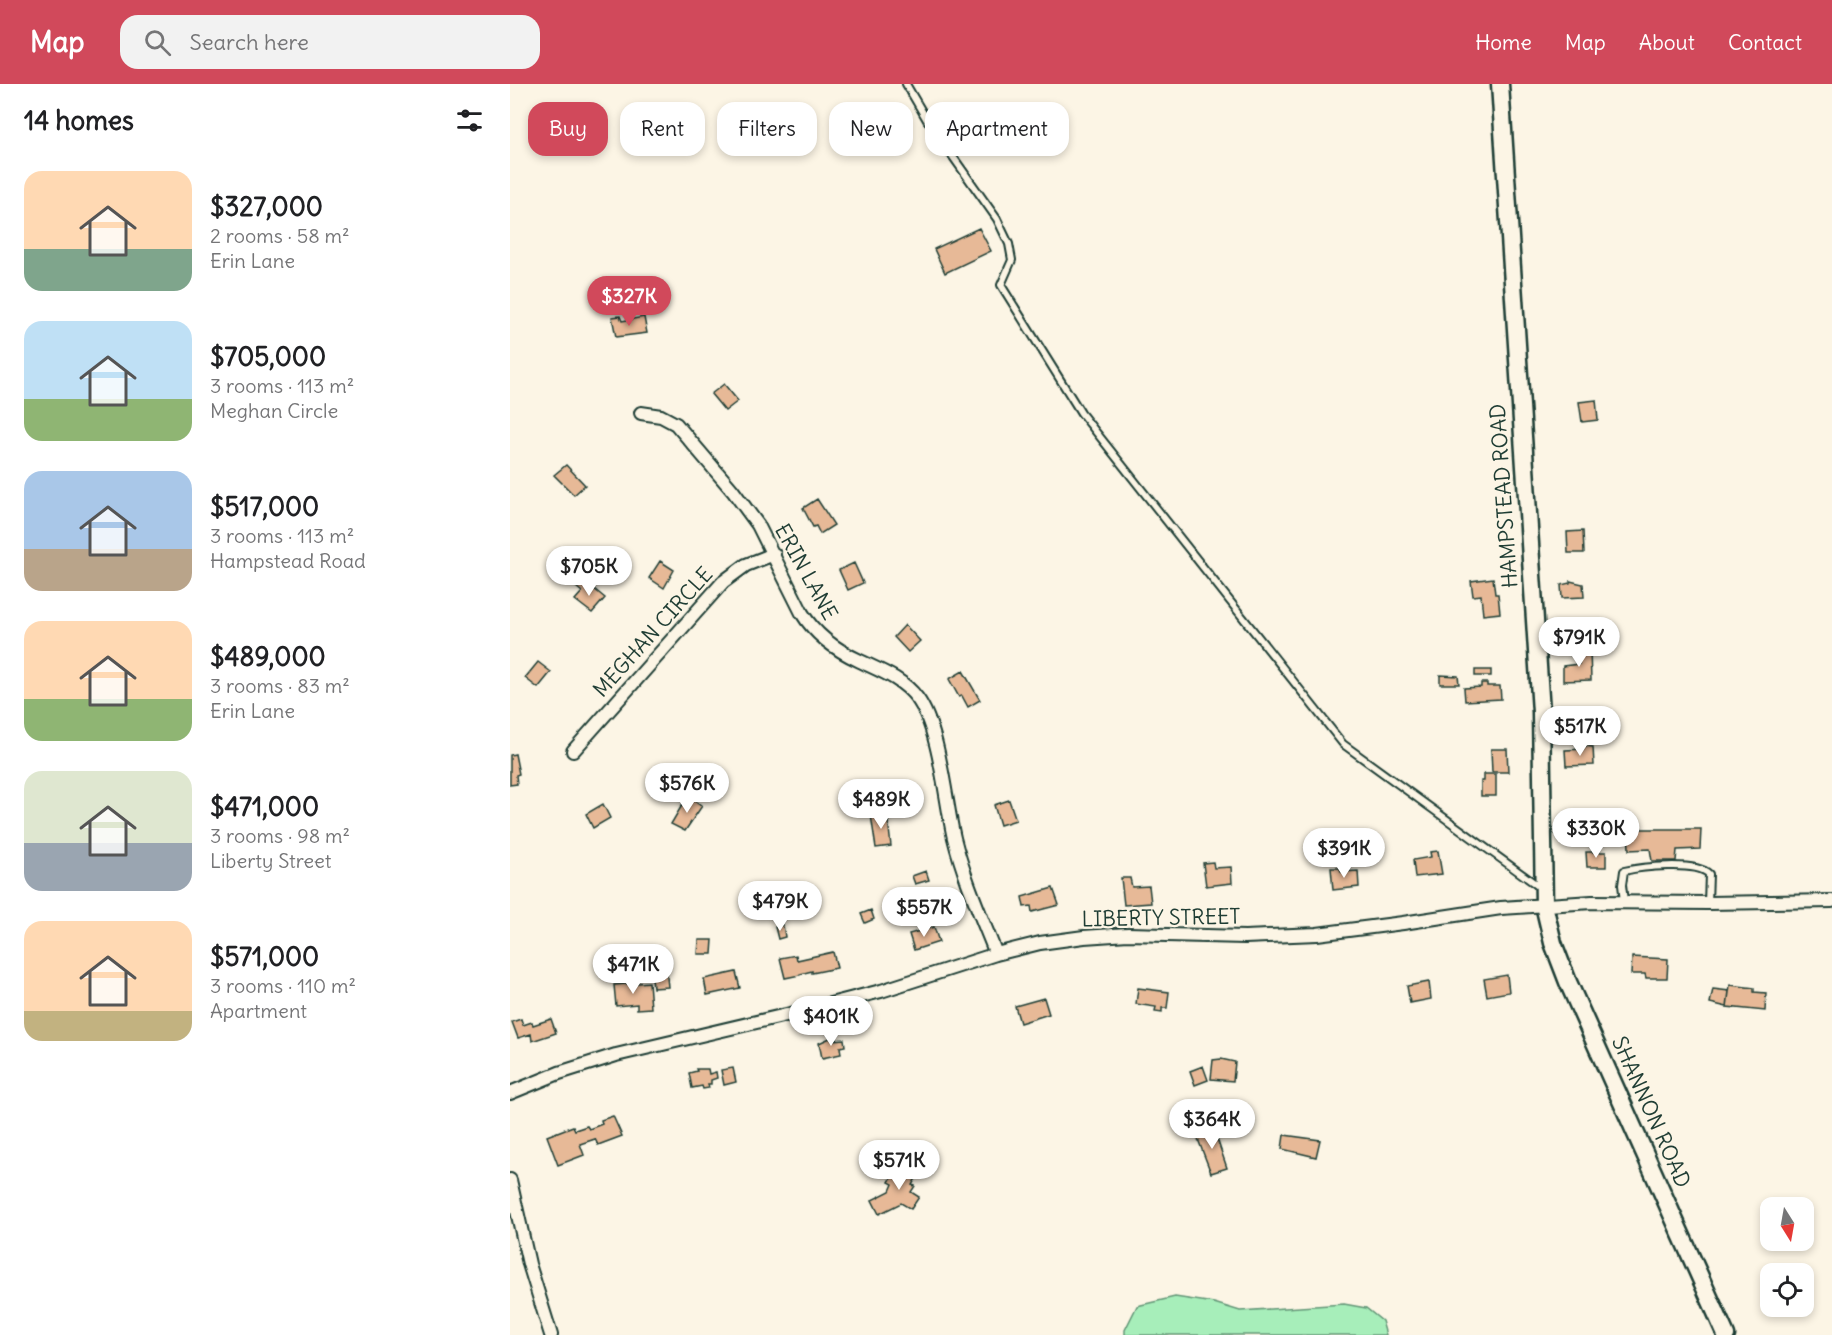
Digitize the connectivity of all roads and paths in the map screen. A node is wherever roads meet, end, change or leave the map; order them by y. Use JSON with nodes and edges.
{"nodes":[{"id":1,"x":906,"y":84,"type":"edge"},
{"id":2,"x":1500,"y":84,"type":"edge"},
{"id":3,"x":641,"y":413,"type":"dead end"},
{"id":4,"x":774,"y":554,"type":"junction"},
{"id":5,"x":573,"y":751,"type":"dead end"},
{"id":6,"x":1543,"y":897,"type":"junction"},
{"id":7,"x":1624,"y":901,"type":"junction"},
{"id":8,"x":1832,"y":901,"type":"edge"},
{"id":9,"x":1708,"y":903,"type":"junction"},
{"id":10,"x":996,"y":954,"type":"junction"},
{"id":11,"x":510,"y":1093,"type":"edge"},
{"id":12,"x":510,"y":1180,"type":"edge"},
{"id":13,"x":551,"y":1335,"type":"edge"},
{"id":14,"x":1726,"y":1335,"type":"edge"}],
"edges":[{"from":1,"to":6,"type":"lane"},
{"from":2,"to":6,"type":"street","name":"HAMPSTEAD ROAD"},
{"from":3,"to":4,"type":"street","name":"ERIN LANE"},
{"from":4,"to":5,"type":"street","name":"MEGHAN CIRCLE"},
{"from":4,"to":10,"type":"street","name":"ERIN LANE"},
{"from":6,"to":7,"type":"street","name":"LIBERTY STREET"},
{"from":6,"to":10,"type":"street","name":"LIBERTY STREET"},
{"from":6,"to":14,"type":"street","name":"SHANNON ROAD"},
{"from":7,"to":9,"type":"street","name":"LIBERTY STREET"},
{"from":7,"to":9,"type":"lane"},
{"from":8,"to":9,"type":"street","name":"LIBERTY STREET"},
{"from":10,"to":11,"type":"street","name":"LIBERTY STREET"},
{"from":12,"to":13,"type":"street"}]}
